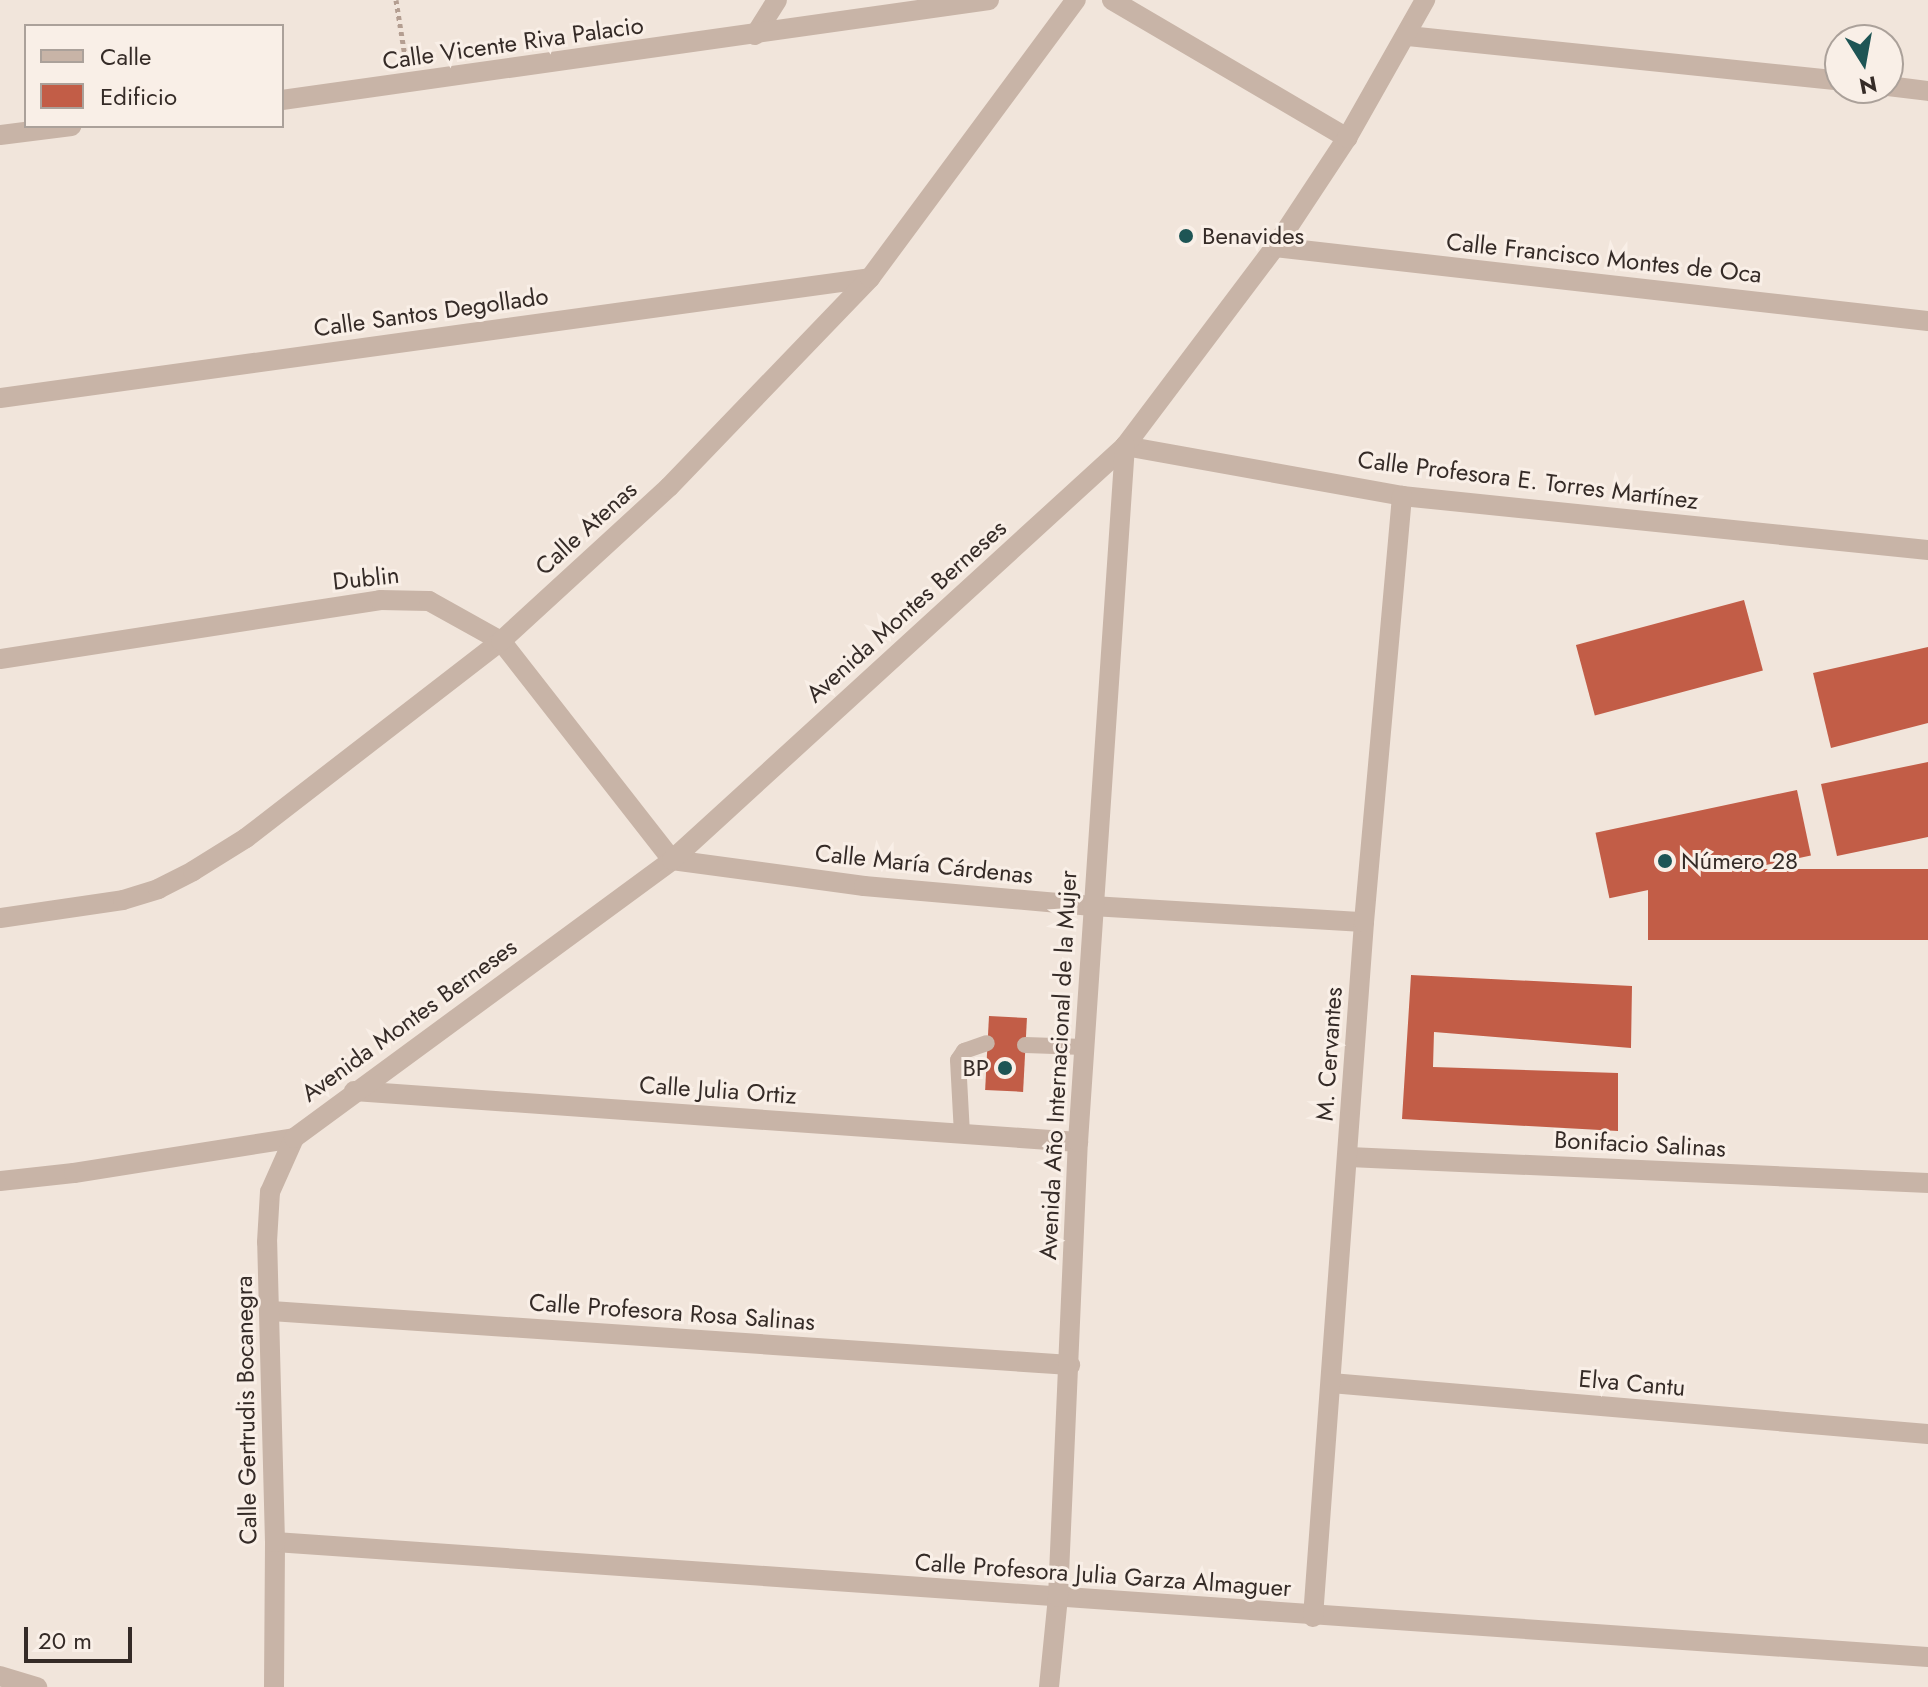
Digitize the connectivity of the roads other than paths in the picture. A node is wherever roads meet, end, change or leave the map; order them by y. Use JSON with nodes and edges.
{"nodes":[{"id":1,"x":777,"y":0,"type":"edge"},
{"id":2,"x":989,"y":0,"type":"edge"},
{"id":3,"x":1076,"y":0,"type":"edge"},
{"id":4,"x":1112,"y":0,"type":"edge"},
{"id":5,"x":1425,"y":0,"type":"edge"},
{"id":6,"x":755,"y":35,"type":"junction"},
{"id":7,"x":1408,"y":36,"type":"junction"},
{"id":8,"x":1824,"y":79,"type":"edge"},
{"id":9,"x":1904,"y":88,"type":"edge"},
{"id":10,"x":1928,"y":91,"type":"edge"},
{"id":11,"x":284,"y":100,"type":"edge"},
{"id":12,"x":55,"y":128,"type":"edge"},
{"id":13,"x":0,"y":135,"type":"edge"},
{"id":14,"x":1347,"y":138,"type":"junction"},
{"id":15,"x":1275,"y":247,"type":"junction"},
{"id":16,"x":870,"y":278,"type":"junction"},
{"id":17,"x":1928,"y":321,"type":"edge"},
{"id":18,"x":0,"y":398,"type":"edge"},
{"id":19,"x":1125,"y":446,"type":"junction"},
{"id":20,"x":1402,"y":496,"type":"junction"},
{"id":21,"x":1928,"y":550,"type":"edge"},
{"id":22,"x":501,"y":641,"type":"junction"},
{"id":23,"x":0,"y":659,"type":"edge"},
{"id":24,"x":672,"y":860,"type":"junction"},
{"id":25,"x":1092,"y":906,"type":"junction"},
{"id":26,"x":0,"y":918,"type":"edge"},
{"id":27,"x":1364,"y":922,"type":"junction"},
{"id":28,"x":987,"y":1043,"type":"dead end"},
{"id":29,"x":1025,"y":1045,"type":"dead end"},
{"id":30,"x":1084,"y":1047,"type":"junction"},
{"id":31,"x":354,"y":1091,"type":"junction"},
{"id":32,"x":962,"y":1134,"type":"junction"},
{"id":33,"x":294,"y":1138,"type":"junction"},
{"id":34,"x":1078,"y":1142,"type":"junction"},
{"id":35,"x":1349,"y":1157,"type":"junction"},
{"id":36,"x":0,"y":1181,"type":"edge"},
{"id":37,"x":1928,"y":1183,"type":"edge"},
{"id":38,"x":271,"y":1311,"type":"junction"},
{"id":39,"x":1070,"y":1365,"type":"junction"},
{"id":40,"x":1331,"y":1383,"type":"junction"},
{"id":41,"x":1928,"y":1434,"type":"edge"},
{"id":42,"x":275,"y":1542,"type":"junction"},
{"id":43,"x":1058,"y":1597,"type":"junction"},
{"id":44,"x":1313,"y":1617,"type":"junction"},
{"id":45,"x":1928,"y":1657,"type":"edge"},
{"id":46,"x":0,"y":1676,"type":"edge"},
{"id":47,"x":37,"y":1687,"type":"edge"},
{"id":48,"x":274,"y":1687,"type":"edge"},
{"id":49,"x":1049,"y":1687,"type":"edge"}],
"edges":[{"from":1,"to":6,"type":"street"},
{"from":2,"to":6,"type":"street","name":"Calle Vicente Riva Palacio"},
{"from":3,"to":16,"type":"street","name":"Calle Atenas"},
{"from":4,"to":14,"type":"street"},
{"from":5,"to":7,"type":"street","name":"Avenida Montes Berneses"},
{"from":6,"to":11,"type":"street","name":"Calle Vicente Riva Palacio"},
{"from":7,"to":8,"type":"street"},
{"from":7,"to":14,"type":"street","name":"Avenida Montes Berneses"},
{"from":9,"to":10,"type":"street"},
{"from":12,"to":13,"type":"street"},
{"from":14,"to":15,"type":"street","name":"Avenida Montes Berneses"},
{"from":15,"to":17,"type":"street","name":"Calle Francisco Montes de Oca"},
{"from":15,"to":19,"type":"street","name":"Avenida Montes Berneses"},
{"from":16,"to":18,"type":"street","name":"Calle Santos Degollado"},
{"from":16,"to":22,"type":"street","name":"Calle Atenas"},
{"from":19,"to":20,"type":"street","name":"Calle Profesora E. Torres Martínez"},
{"from":19,"to":24,"type":"street","name":"Avenida Montes Berneses"},
{"from":19,"to":25,"type":"street","name":"Avenida Año Internacional de la Mujer"},
{"from":20,"to":21,"type":"street","name":"Calle Profesora E. Torres Martínez"},
{"from":20,"to":27,"type":"street","name":"M. Cervantes"},
{"from":22,"to":23,"type":"street","name":"Dublin"},
{"from":22,"to":24,"type":"street","name":"Dublin"},
{"from":22,"to":26,"type":"street","name":"Calle Atenas"},
{"from":24,"to":25,"type":"street","name":"Calle María Cárdenas"},
{"from":24,"to":31,"type":"street","name":"Avenida Montes Berneses"},
{"from":25,"to":27,"type":"street","name":"Calle María Cárdenas"},
{"from":25,"to":30,"type":"street","name":"Avenida Año Internacional de la Mujer"},
{"from":27,"to":35,"type":"street","name":"M. Cervantes"},
{"from":28,"to":32,"type":"lane"},
{"from":29,"to":30,"type":"lane"},
{"from":30,"to":34,"type":"street","name":"Avenida Año Internacional de la Mujer"},
{"from":31,"to":32,"type":"street","name":"Calle Julia Ortiz"},
{"from":31,"to":33,"type":"street","name":"Avenida Montes Berneses"},
{"from":32,"to":34,"type":"street","name":"Calle Julia Ortiz"},
{"from":33,"to":36,"type":"street"},
{"from":33,"to":38,"type":"street","name":"Calle Gertrudis Bocanegra"},
{"from":34,"to":39,"type":"street","name":"Avenida Año Internacional de la Mujer"},
{"from":35,"to":37,"type":"street","name":"Bonifacio Salinas"},
{"from":35,"to":40,"type":"street","name":"M. Cervantes"},
{"from":38,"to":39,"type":"street","name":"Calle Profesora Rosa Salinas"},
{"from":38,"to":42,"type":"street","name":"Calle Gertrudis Bocanegra"},
{"from":39,"to":43,"type":"street","name":"Avenida Año Internacional de la Mujer"},
{"from":40,"to":41,"type":"street","name":"Elva Cantu"},
{"from":40,"to":44,"type":"street","name":"M. Cervantes"},
{"from":42,"to":43,"type":"street","name":"Calle Profesora Julia Garza Almaguer"},
{"from":42,"to":48,"type":"street","name":"Calle Gertrudis Bocanegra"},
{"from":43,"to":44,"type":"street","name":"Calle Profesora Julia Garza Almaguer"},
{"from":43,"to":49,"type":"street","name":"Avenida Año Internacional de la Mujer"},
{"from":44,"to":45,"type":"street","name":"Calle Profesora Julia Garza Almaguer"},
{"from":46,"to":47,"type":"street"}]}
